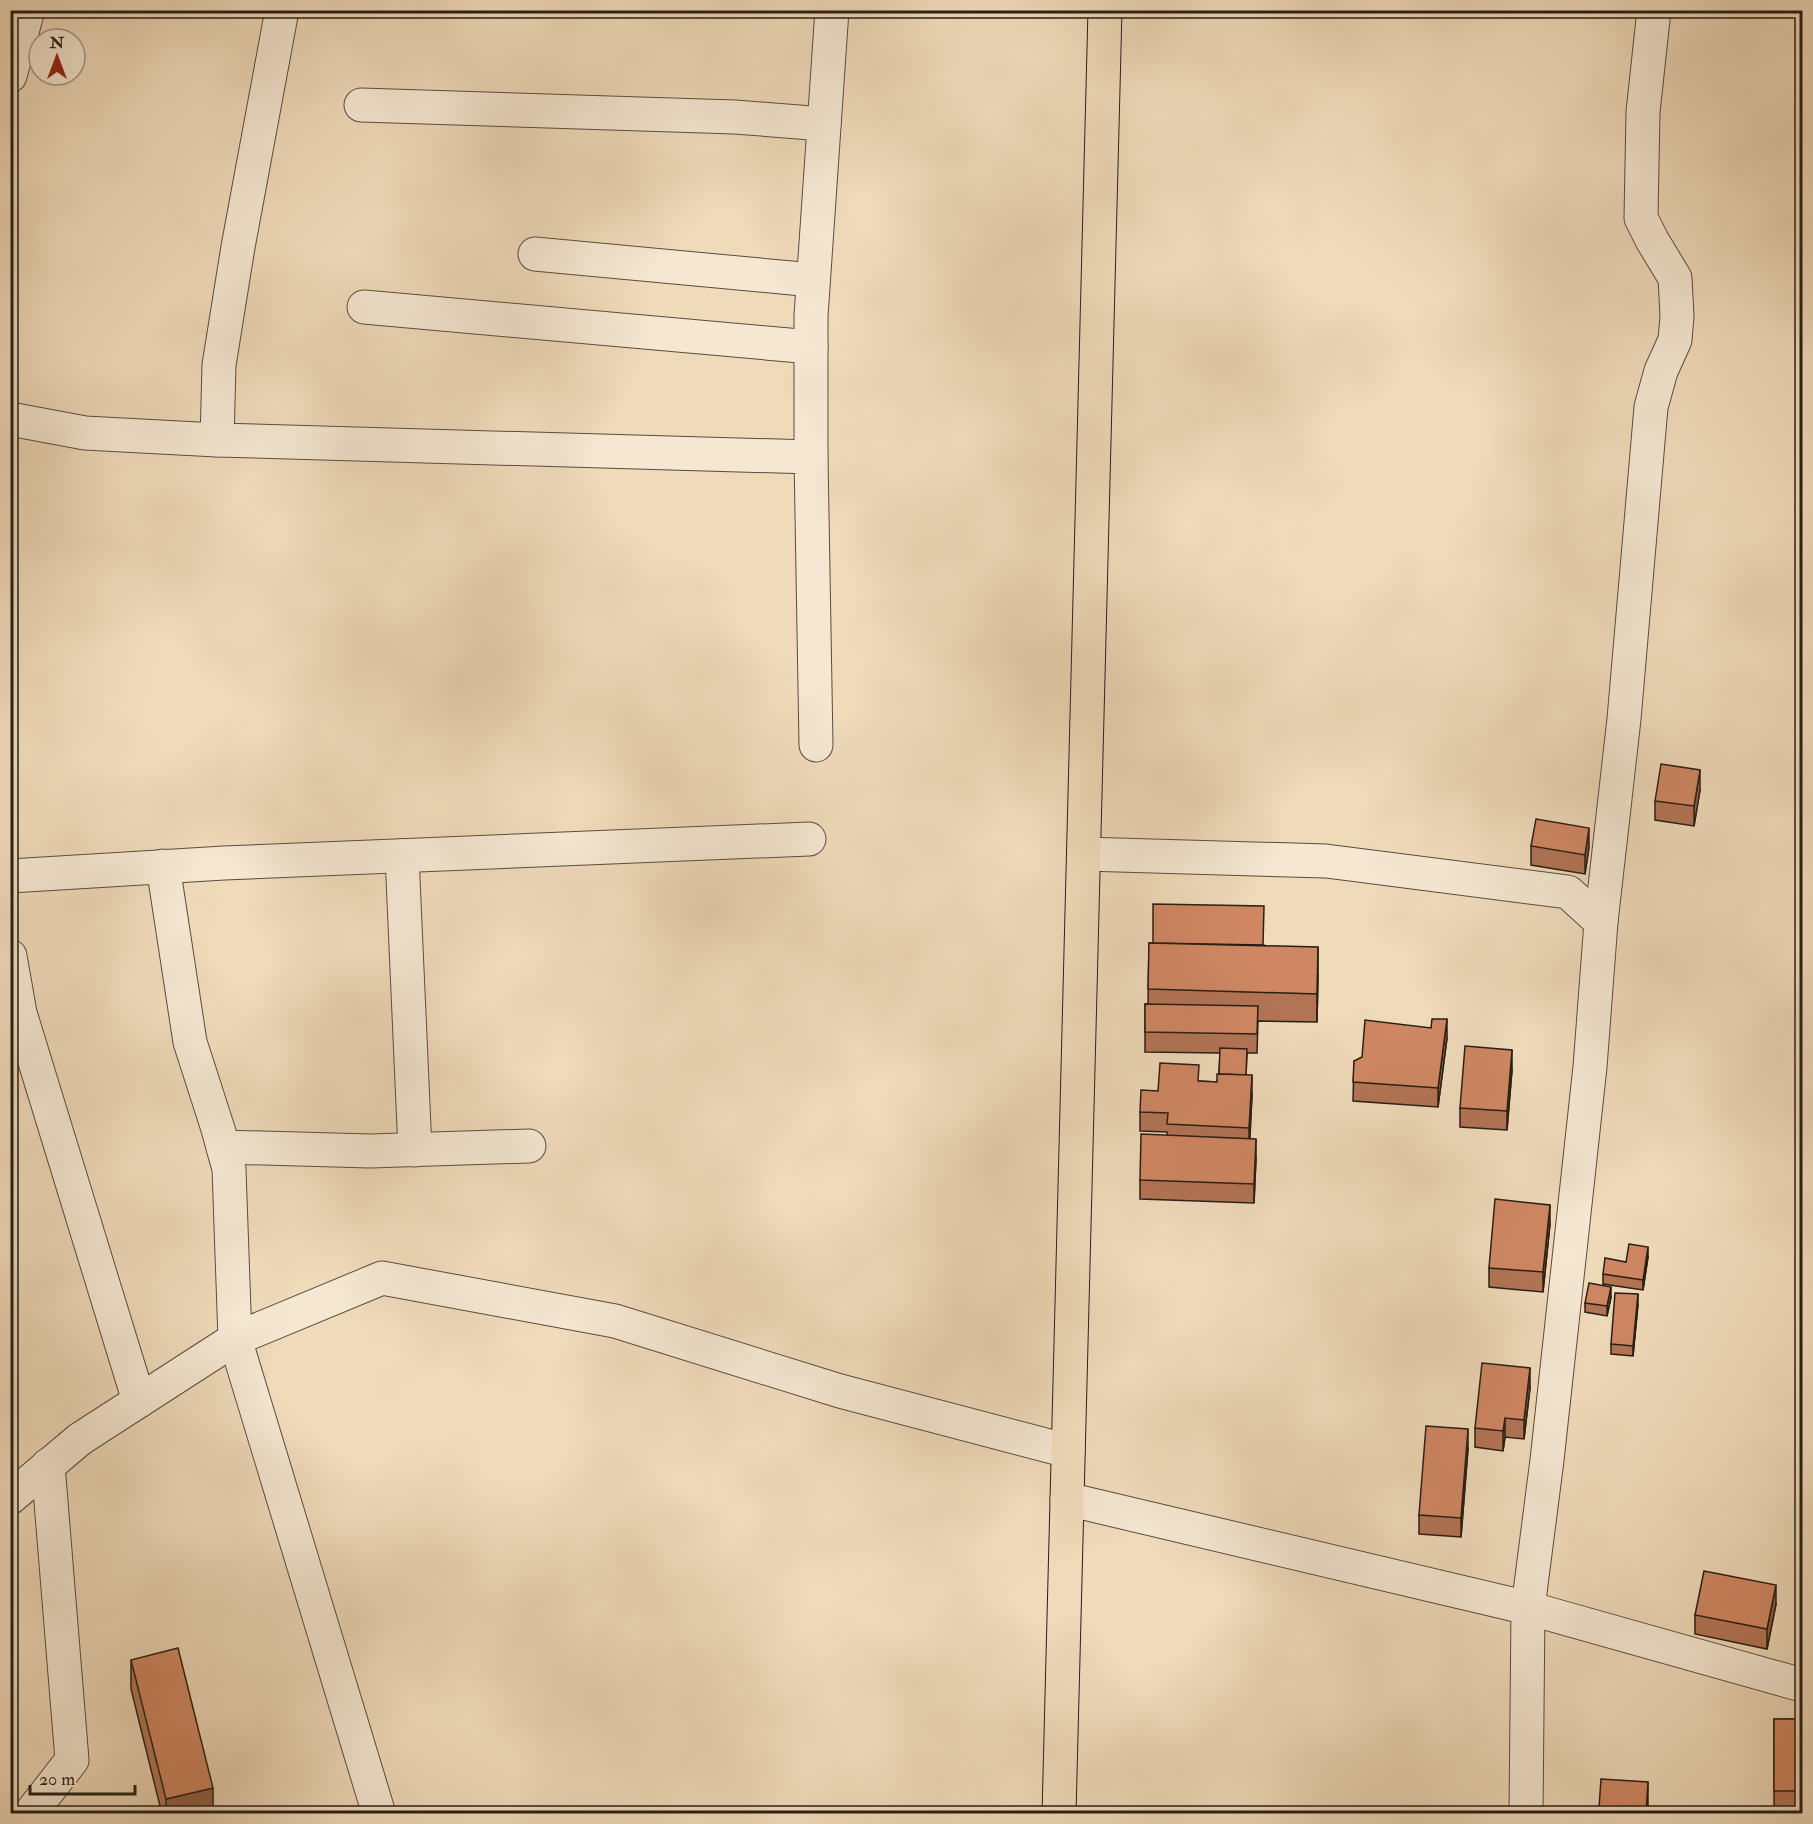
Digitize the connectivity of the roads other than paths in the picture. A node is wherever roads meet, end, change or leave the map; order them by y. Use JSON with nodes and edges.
{"nodes":[{"id":1,"x":28,"y":10,"type":"edge"},
{"id":2,"x":282,"y":10,"type":"edge"},
{"id":3,"x":832,"y":10,"type":"edge"},
{"id":4,"x":1105,"y":10,"type":"edge"},
{"id":5,"x":1654,"y":10,"type":"edge"},
{"id":6,"x":10,"y":76,"type":"edge"},
{"id":7,"x":361,"y":105,"type":"dead end"},
{"id":8,"x":824,"y":124,"type":"junction"},
{"id":9,"x":535,"y":254,"type":"dead end"},
{"id":10,"x":813,"y":280,"type":"junction"},
{"id":11,"x":363,"y":307,"type":"dead end"},
{"id":12,"x":811,"y":347,"type":"junction"},
{"id":13,"x":10,"y":419,"type":"edge"},
{"id":14,"x":216,"y":440,"type":"junction"},
{"id":15,"x":811,"y":457,"type":"junction"},
{"id":16,"x":816,"y":744,"type":"dead end"},
{"id":17,"x":809,"y":839,"type":"dead end"},
{"id":18,"x":1084,"y":854,"type":"junction"},
{"id":19,"x":402,"y":856,"type":"junction"},
{"id":20,"x":163,"y":866,"type":"junction"},
{"id":21,"x":10,"y":876,"type":"edge"},
{"id":22,"x":1601,"y":922,"type":"junction"},
{"id":23,"x":10,"y":956,"type":"edge"},
{"id":24,"x":530,"y":1146,"type":"dead end"},
{"id":25,"x":223,"y":1147,"type":"junction"},
{"id":26,"x":415,"y":1150,"type":"junction"},
{"id":27,"x":236,"y":1339,"type":"junction"},
{"id":28,"x":139,"y":1401,"type":"junction"},
{"id":29,"x":1068,"y":1451,"type":"junction"},
{"id":30,"x":48,"y":1466,"type":"junction"},
{"id":31,"x":10,"y":1498,"type":"edge"},
{"id":32,"x":1067,"y":1499,"type":"junction"},
{"id":33,"x":1528,"y":1608,"type":"junction"},
{"id":34,"x":1803,"y":1684,"type":"edge"},
{"id":35,"x":30,"y":1814,"type":"edge"},
{"id":36,"x":379,"y":1814,"type":"edge"},
{"id":37,"x":1059,"y":1814,"type":"edge"},
{"id":38,"x":1526,"y":1814,"type":"edge"}],
"edges":[{"from":1,"to":6,"type":"street"},
{"from":2,"to":14,"type":"street"},
{"from":3,"to":8,"type":"street"},
{"from":4,"to":18,"type":"highway"},
{"from":5,"to":22,"type":"street"},
{"from":7,"to":8,"type":"street"},
{"from":8,"to":10,"type":"street"},
{"from":9,"to":10,"type":"street"},
{"from":10,"to":12,"type":"street"},
{"from":11,"to":12,"type":"street"},
{"from":12,"to":15,"type":"street"},
{"from":13,"to":14,"type":"street"},
{"from":14,"to":15,"type":"street"},
{"from":15,"to":16,"type":"street"},
{"from":17,"to":19,"type":"street"},
{"from":18,"to":22,"type":"street"},
{"from":18,"to":29,"type":"highway"},
{"from":19,"to":20,"type":"street"},
{"from":19,"to":26,"type":"street"},
{"from":20,"to":21,"type":"street"},
{"from":20,"to":25,"type":"street"},
{"from":22,"to":33,"type":"street"},
{"from":23,"to":28,"type":"street"},
{"from":24,"to":26,"type":"street"},
{"from":25,"to":26,"type":"street"},
{"from":25,"to":27,"type":"street"},
{"from":27,"to":28,"type":"street"},
{"from":27,"to":29,"type":"street"},
{"from":27,"to":36,"type":"street"},
{"from":28,"to":30,"type":"street"},
{"from":29,"to":32,"type":"highway"},
{"from":30,"to":31,"type":"street"},
{"from":30,"to":35,"type":"street"},
{"from":32,"to":33,"type":"street"},
{"from":32,"to":37,"type":"highway"},
{"from":33,"to":34,"type":"street"},
{"from":33,"to":38,"type":"street"}]}
